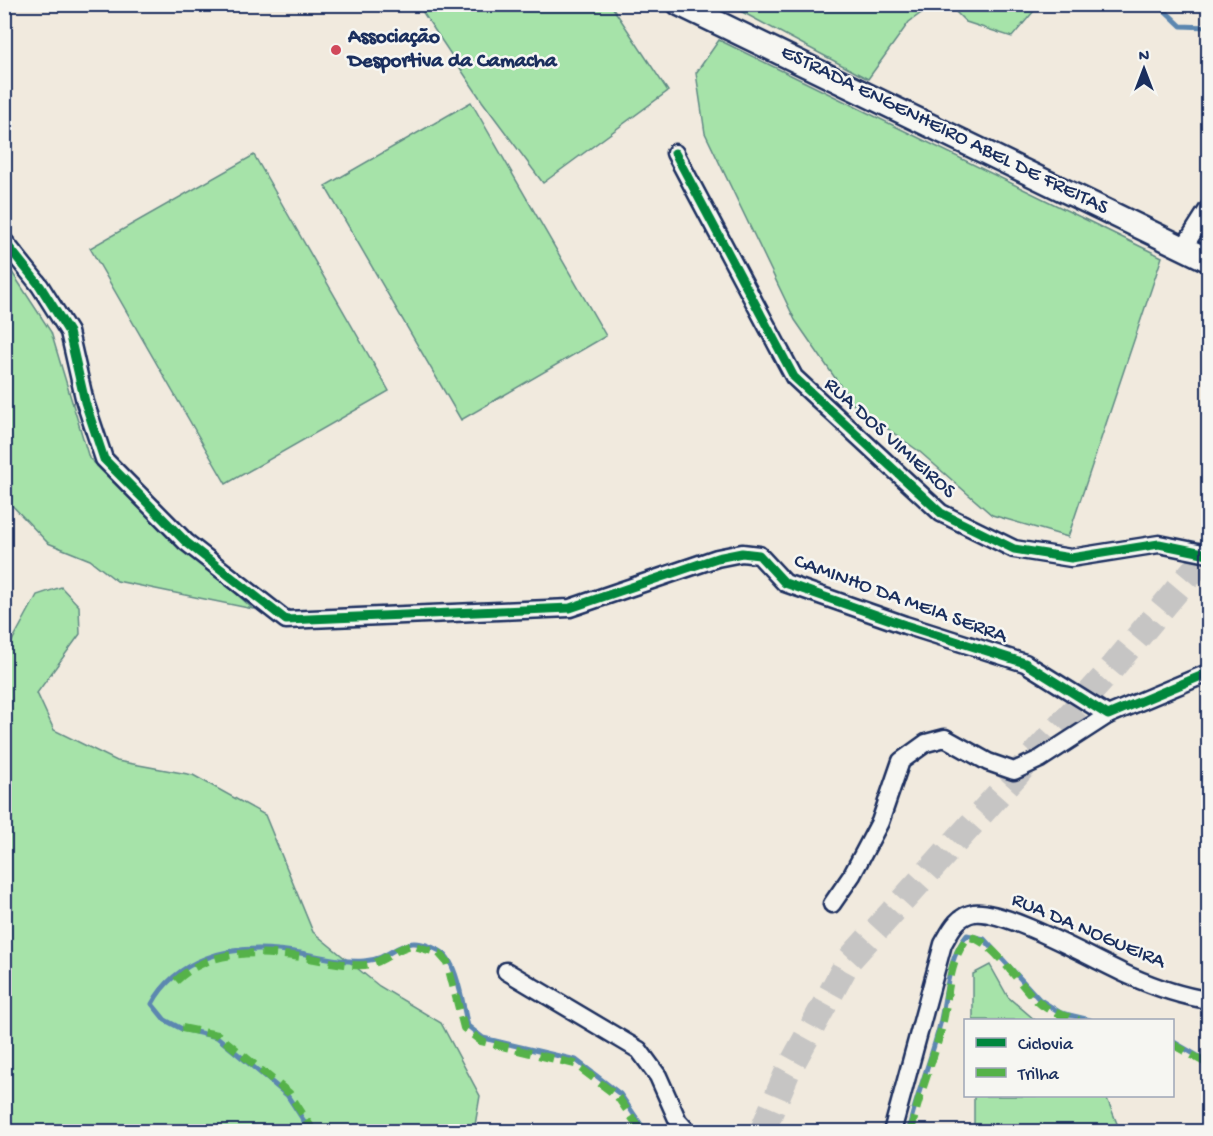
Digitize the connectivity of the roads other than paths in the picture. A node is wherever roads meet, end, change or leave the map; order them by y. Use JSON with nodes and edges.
{"nodes":[{"id":1,"x":680,"y":4,"type":"edge"},
{"id":2,"x":675,"y":153,"type":"dead end"},
{"id":3,"x":1209,"y":209,"type":"edge"},
{"id":4,"x":4,"y":241,"type":"edge"},
{"id":5,"x":1184,"y":247,"type":"junction"},
{"id":6,"x":1209,"y":260,"type":"edge"},
{"id":7,"x":1209,"y":554,"type":"edge"},
{"id":8,"x":1209,"y":673,"type":"edge"},
{"id":9,"x":1108,"y":715,"type":"junction"},
{"id":10,"x":832,"y":904,"type":"dead end"},
{"id":11,"x":506,"y":971,"type":"dead end"},
{"id":12,"x":1209,"y":1000,"type":"edge"},
{"id":13,"x":688,"y":1131,"type":"edge"},
{"id":14,"x":892,"y":1131,"type":"edge"}],
"edges":[{"from":1,"to":5,"type":"main road","name":"ESTRADA ENGENHEIRO ABEL DE FREITAS"},
{"from":2,"to":7,"type":"street","name":"RUA DOS VIMIEIROS"},
{"from":3,"to":5,"type":"street"},
{"from":4,"to":9,"type":"street","name":"CAMINHO DA MEIA SERRA"},
{"from":5,"to":6,"type":"main road","name":"ESTRADA ENGENHEIRO ABEL DE FREITAS"},
{"from":8,"to":9,"type":"street"},
{"from":9,"to":10,"type":"street"},
{"from":11,"to":13,"type":"street"},
{"from":12,"to":14,"type":"street","name":"RUA DA NOGUEIRA"}]}
